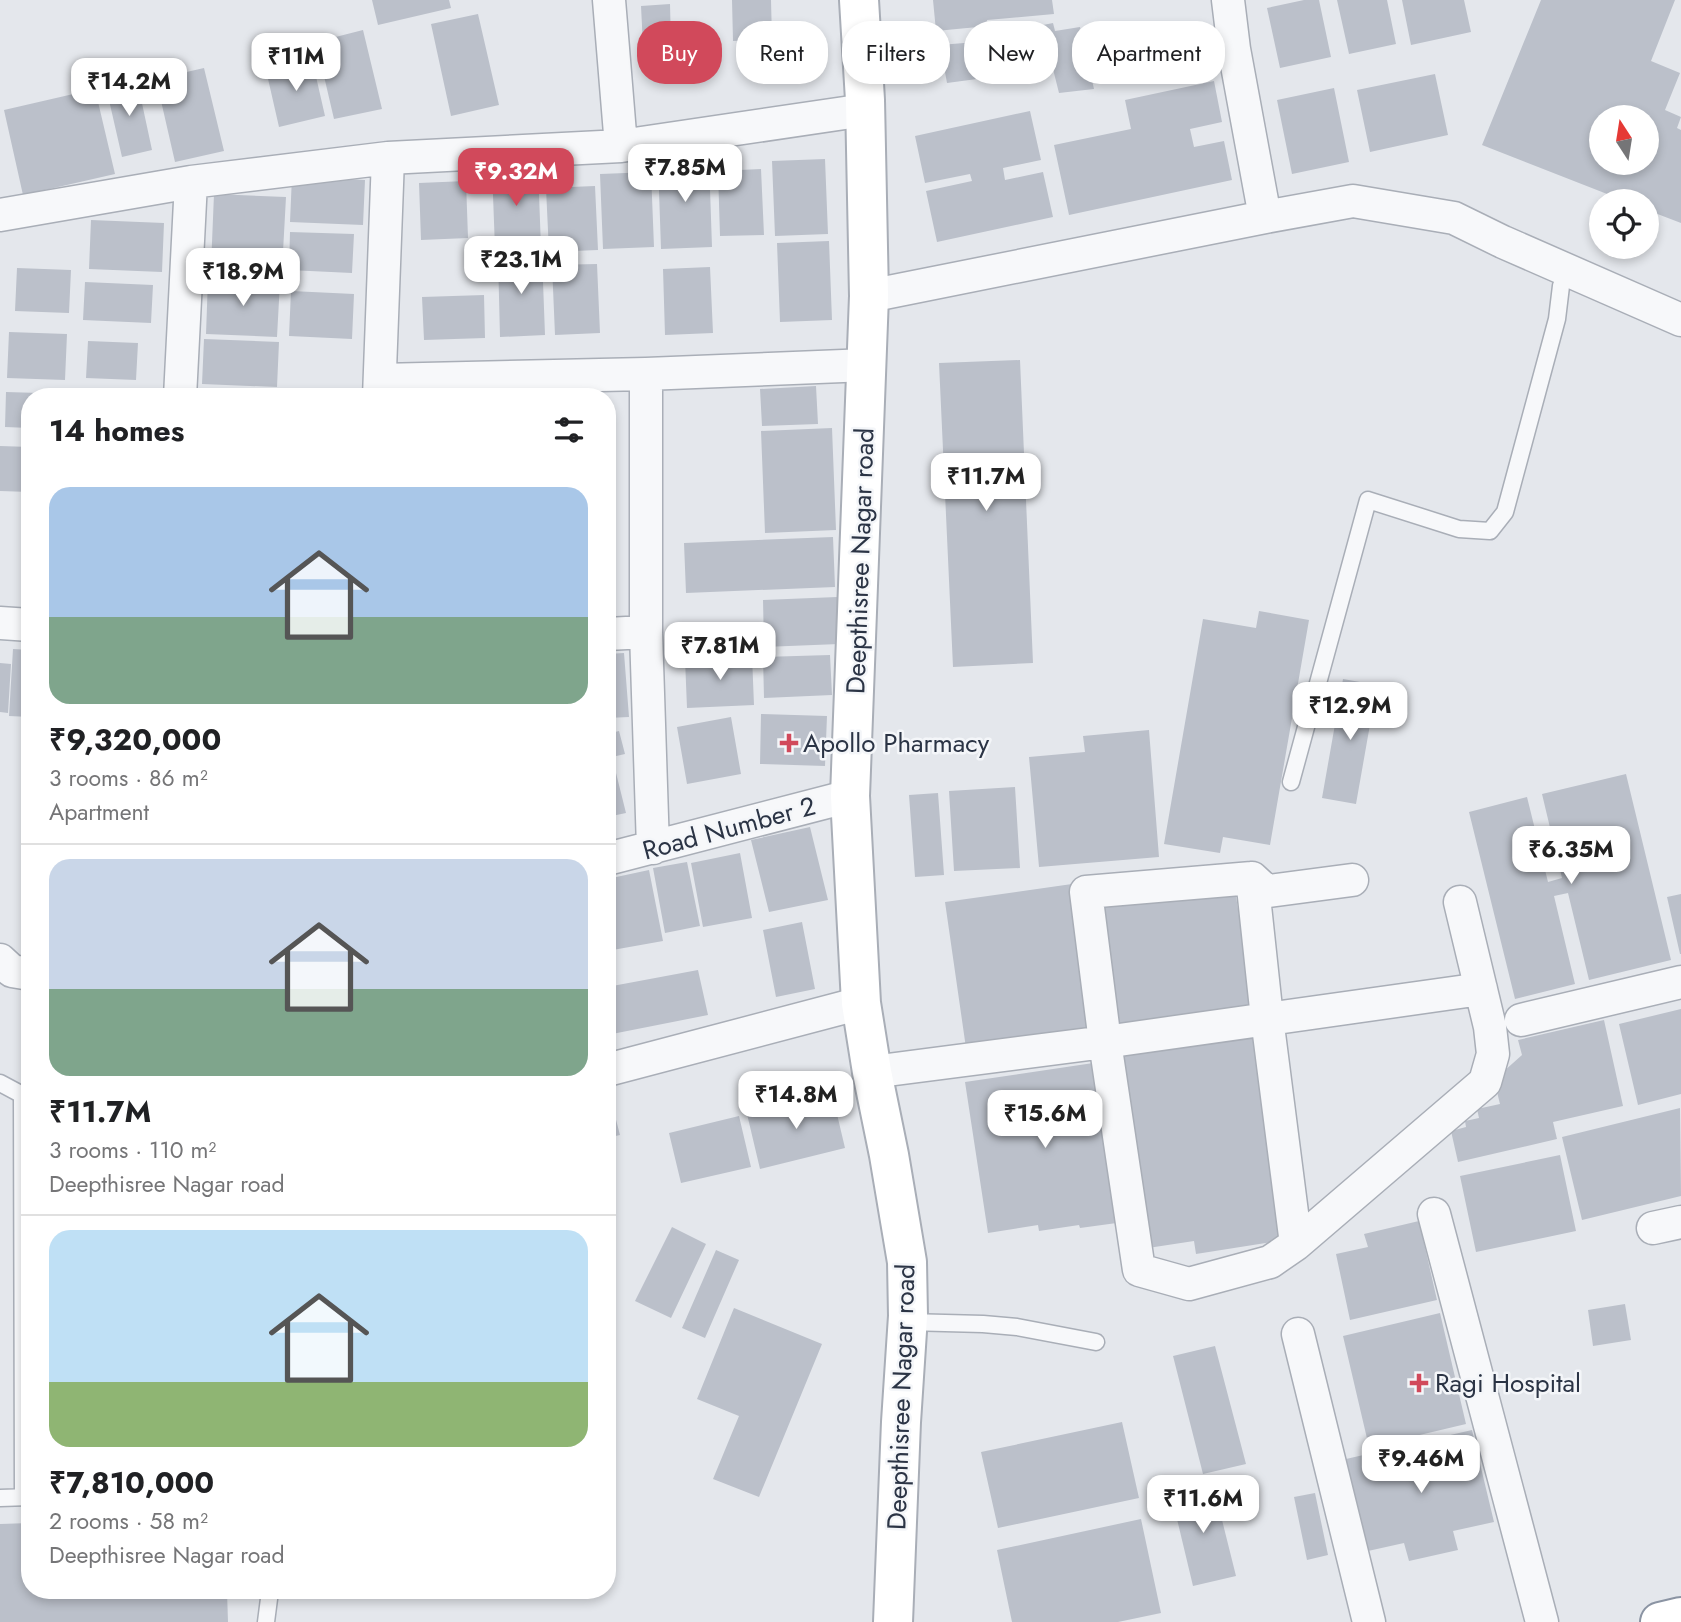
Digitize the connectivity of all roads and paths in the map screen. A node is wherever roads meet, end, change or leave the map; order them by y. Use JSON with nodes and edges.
{"nodes":[{"id":1,"x":609,"y":0,"type":"edge"},
{"id":2,"x":859,"y":0,"type":"edge"},
{"id":3,"x":1228,"y":0,"type":"edge"},
{"id":4,"x":860,"y":21,"type":"edge"},
{"id":5,"x":863,"y":84,"type":"edge"},
{"id":6,"x":865,"y":110,"type":"junction"},
{"id":7,"x":621,"y":146,"type":"junction"},
{"id":8,"x":388,"y":158,"type":"junction"},
{"id":9,"x":191,"y":182,"type":"junction"},
{"id":10,"x":0,"y":215,"type":"edge"},
{"id":11,"x":1265,"y":217,"type":"junction"},
{"id":12,"x":1568,"y":270,"type":"junction"},
{"id":13,"x":869,"y":296,"type":"junction"},
{"id":14,"x":1681,"y":320,"type":"edge"},
{"id":15,"x":868,"y":365,"type":"junction"},
{"id":16,"x":646,"y":374,"type":"junction"},
{"id":17,"x":180,"y":388,"type":"edge"},
{"id":18,"x":379,"y":388,"type":"edge"},
{"id":19,"x":397,"y":388,"type":"edge"},
{"id":20,"x":0,"y":623,"type":"edge"},
{"id":21,"x":21,"y":624,"type":"edge"},
{"id":22,"x":646,"y":632,"type":"junction"},
{"id":23,"x":616,"y":634,"type":"edge"},
{"id":24,"x":1291,"y":782,"type":"dead end"},
{"id":25,"x":850,"y":796,"type":"junction"},
{"id":26,"x":653,"y":848,"type":"junction"},
{"id":27,"x":616,"y":857,"type":"edge"},
{"id":28,"x":1251,"y":878,"type":"junction"},
{"id":29,"x":1352,"y":880,"type":"dead end"},
{"id":30,"x":1460,"y":902,"type":"dead end"},
{"id":31,"x":0,"y":960,"type":"edge"},
{"id":32,"x":21,"y":972,"type":"edge"},
{"id":33,"x":1681,"y":982,"type":"edge"},
{"id":34,"x":1481,"y":989,"type":"junction"},
{"id":35,"x":861,"y":1003,"type":"junction"},
{"id":36,"x":1267,"y":1018,"type":"junction"},
{"id":37,"x":1521,"y":1020,"type":"dead end"},
{"id":38,"x":1105,"y":1042,"type":"junction"},
{"id":39,"x":616,"y":1068,"type":"edge"},
{"id":40,"x":872,"y":1072,"type":"junction"},
{"id":41,"x":0,"y":1083,"type":"edge"},
{"id":42,"x":21,"y":1095,"type":"edge"},
{"id":43,"x":1434,"y":1214,"type":"dead end"},
{"id":44,"x":1296,"y":1244,"type":"junction"},
{"id":45,"x":907,"y":1319,"type":"junction"},
{"id":46,"x":1298,"y":1334,"type":"dead end"},
{"id":47,"x":1096,"y":1342,"type":"dead end"},
{"id":48,"x":21,"y":1497,"type":"edge"},
{"id":49,"x":0,"y":1498,"type":"edge"},
{"id":50,"x":269,"y":1599,"type":"edge"},
{"id":51,"x":1681,"y":1617,"type":"edge"},
{"id":52,"x":266,"y":1622,"type":"edge"},
{"id":53,"x":893,"y":1622,"type":"edge"},
{"id":54,"x":1369,"y":1622,"type":"edge"},
{"id":55,"x":1542,"y":1622,"type":"edge"},
{"id":56,"x":1660,"y":1622,"type":"edge"}],
"edges":[{"from":1,"to":7,"type":"street"},
{"from":2,"to":4,"type":"main road","name":"Deepthisree Nagar road"},
{"from":3,"to":11,"type":"street"},
{"from":5,"to":6,"type":"main road","name":"Deepthisree Nagar road"},
{"from":6,"to":7,"type":"street"},
{"from":6,"to":13,"type":"main road","name":"Deepthisree Nagar road"},
{"from":7,"to":8,"type":"street"},
{"from":8,"to":9,"type":"street"},
{"from":8,"to":18,"type":"street"},
{"from":9,"to":10,"type":"street"},
{"from":9,"to":17,"type":"street"},
{"from":11,"to":12,"type":"street"},
{"from":11,"to":13,"type":"street"},
{"from":12,"to":14,"type":"street"},
{"from":12,"to":24,"type":"lane"},
{"from":13,"to":15,"type":"main road","name":"Deepthisree Nagar road"},
{"from":15,"to":16,"type":"street"},
{"from":15,"to":25,"type":"main road","name":"Deepthisree Nagar road"},
{"from":16,"to":19,"type":"street"},
{"from":16,"to":22,"type":"street"},
{"from":20,"to":21,"type":"street"},
{"from":22,"to":23,"type":"street"},
{"from":22,"to":26,"type":"street"},
{"from":25,"to":26,"type":"street","name":"Road Number 2"},
{"from":25,"to":35,"type":"main road","name":"Deepthisree Nagar road"},
{"from":26,"to":27,"type":"street","name":"Road Number 2"},
{"from":28,"to":29,"type":"street"},
{"from":28,"to":36,"type":"street"},
{"from":28,"to":38,"type":"street"},
{"from":30,"to":34,"type":"street"},
{"from":31,"to":32,"type":"street"},
{"from":33,"to":37,"type":"street"},
{"from":34,"to":36,"type":"street"},
{"from":34,"to":44,"type":"street"},
{"from":35,"to":39,"type":"street"},
{"from":35,"to":40,"type":"main road","name":"Deepthisree Nagar road"},
{"from":36,"to":38,"type":"street"},
{"from":36,"to":44,"type":"street"},
{"from":38,"to":40,"type":"street"},
{"from":38,"to":44,"type":"street"},
{"from":40,"to":45,"type":"main road","name":"Deepthisree Nagar road"},
{"from":41,"to":42,"type":"lane"},
{"from":43,"to":55,"type":"street"},
{"from":45,"to":47,"type":"lane"},
{"from":45,"to":53,"type":"main road","name":"Deepthisree Nagar road"},
{"from":46,"to":54,"type":"street"},
{"from":48,"to":49,"type":"lane"},
{"from":50,"to":52,"type":"lane"},
{"from":51,"to":56,"type":"main road"}]}
